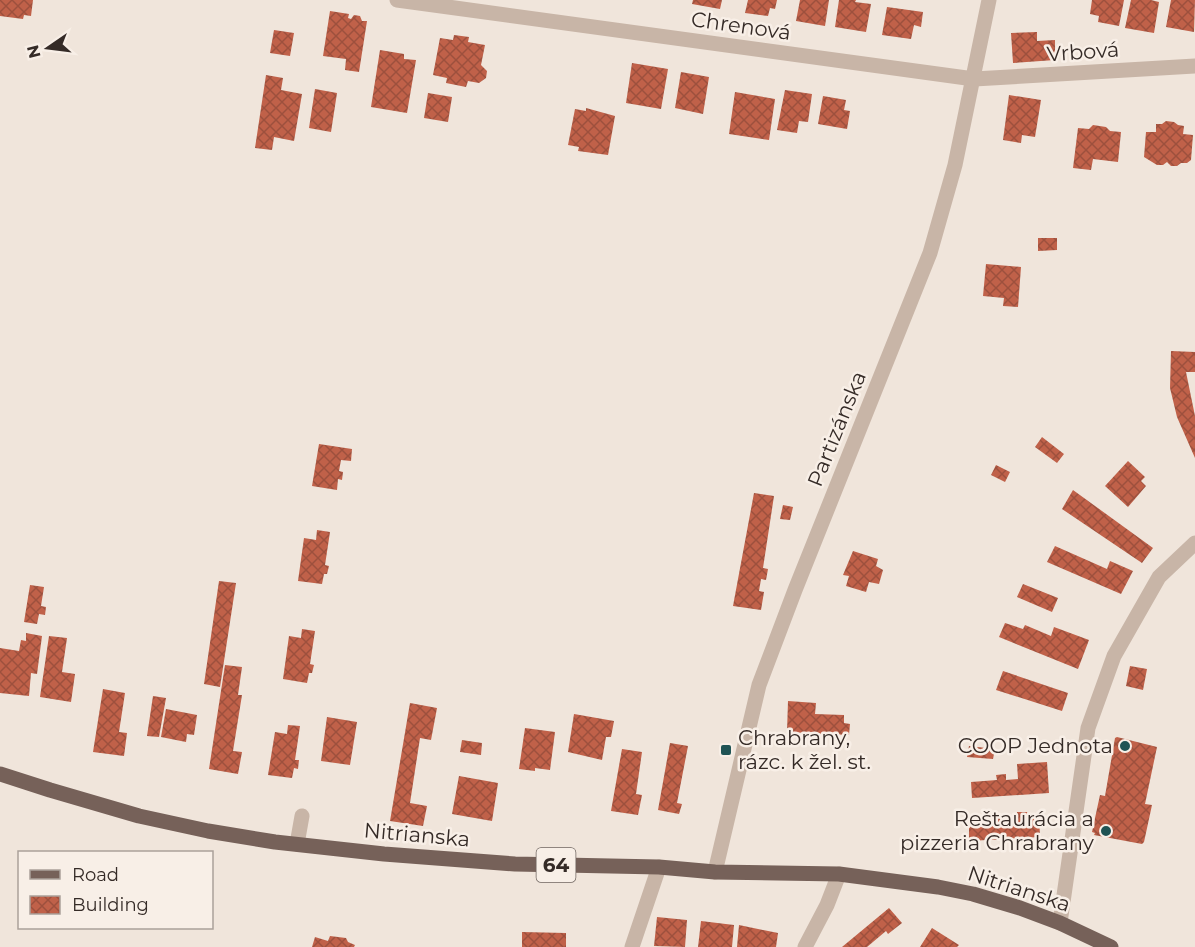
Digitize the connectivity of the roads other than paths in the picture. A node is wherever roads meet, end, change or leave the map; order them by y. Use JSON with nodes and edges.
{"nodes":[{"id":1,"x":396,"y":0,"type":"edge"},
{"id":2,"x":990,"y":0,"type":"edge"},
{"id":3,"x":1195,"y":66,"type":"edge"},
{"id":4,"x":974,"y":80,"type":"junction"},
{"id":5,"x":1195,"y":543,"type":"edge"},
{"id":6,"x":0,"y":774,"type":"edge"},
{"id":7,"x":302,"y":816,"type":"dead end"},
{"id":8,"x":297,"y":844,"type":"junction"},
{"id":9,"x":659,"y":867,"type":"junction"},
{"id":10,"x":715,"y":872,"type":"junction"},
{"id":11,"x":839,"y":874,"type":"junction"},
{"id":12,"x":1060,"y":923,"type":"junction"},
{"id":13,"x":632,"y":947,"type":"edge"},
{"id":14,"x":805,"y":947,"type":"edge"},
{"id":15,"x":1111,"y":947,"type":"edge"}],
"edges":[{"from":1,"to":4,"type":"street","name":"Chrenová"},
{"from":2,"to":4,"type":"street","name":"Partizánska"},
{"from":3,"to":4,"type":"street","name":"Vrbová"},
{"from":4,"to":10,"type":"street","name":"Partizánska"},
{"from":5,"to":12,"type":"street"},
{"from":6,"to":8,"type":"main road","name":"Nitrianska","number":"64"},
{"from":7,"to":8,"type":"street"},
{"from":8,"to":9,"type":"main road","name":"Nitrianska","number":"64"},
{"from":9,"to":10,"type":"main road","name":"Nitrianska","number":"64"},
{"from":9,"to":13,"type":"street"},
{"from":10,"to":11,"type":"main road","name":"Nitrianska","number":"64"},
{"from":11,"to":12,"type":"main road","name":"Nitrianska","number":"64"},
{"from":11,"to":14,"type":"street"},
{"from":12,"to":15,"type":"main road","name":"Nitrianska","number":"64"}]}
